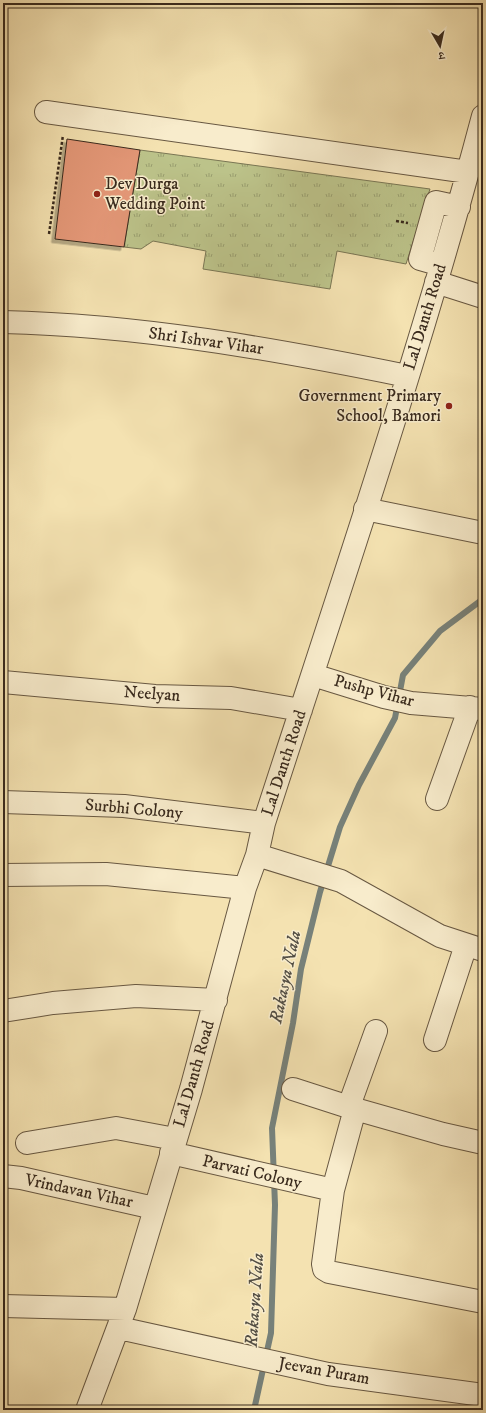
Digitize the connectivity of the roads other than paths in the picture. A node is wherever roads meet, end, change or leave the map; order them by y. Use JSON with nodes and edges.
{"nodes":[{"id":1,"x":56,"y":114,"type":"road end"},
{"id":2,"x":483,"y":116,"type":"edge"},
{"id":3,"x":468,"y":172,"type":"junction"},
{"id":4,"x":438,"y":274,"type":"junction"},
{"id":5,"x":483,"y":298,"type":"edge"},
{"id":6,"x":3,"y":322,"type":"edge"},
{"id":7,"x":407,"y":376,"type":"junction"},
{"id":8,"x":365,"y":509,"type":"junction"},
{"id":9,"x":483,"y":533,"type":"edge"},
{"id":10,"x":313,"y":675,"type":"junction"},
{"id":11,"x":3,"y":682,"type":"edge"},
{"id":12,"x":476,"y":708,"type":"edge"},
{"id":13,"x":301,"y":710,"type":"junction"},
{"id":14,"x":437,"y":799,"type":"dead end"},
{"id":15,"x":3,"y":802,"type":"edge"},
{"id":16,"x":264,"y":823,"type":"junction"},
{"id":17,"x":257,"y":855,"type":"junction"},
{"id":18,"x":3,"y":875,"type":"edge"},
{"id":19,"x":245,"y":888,"type":"junction"},
{"id":20,"x":475,"y":947,"type":"edge"},
{"id":21,"x":216,"y":1000,"type":"junction"},
{"id":22,"x":3,"y":1011,"type":"edge"},
{"id":23,"x":376,"y":1031,"type":"dead end"},
{"id":24,"x":435,"y":1040,"type":"dead end"},
{"id":25,"x":293,"y":1089,"type":"dead end"},
{"id":26,"x":352,"y":1107,"type":"junction"},
{"id":27,"x":28,"y":1143,"type":"dead end"},
{"id":28,"x":483,"y":1144,"type":"edge"},
{"id":29,"x":173,"y":1146,"type":"junction"},
{"id":30,"x":3,"y":1176,"type":"edge"},
{"id":31,"x":333,"y":1190,"type":"junction"},
{"id":32,"x":154,"y":1208,"type":"junction"},
{"id":33,"x":483,"y":1302,"type":"edge"},
{"id":34,"x":3,"y":1306,"type":"edge"},
{"id":35,"x":122,"y":1319,"type":"junction"},
{"id":36,"x":483,"y":1396,"type":"edge"},
{"id":37,"x":88,"y":1410,"type":"edge"}],
"edges":[{"from":1,"to":3,"type":"street"},
{"from":2,"to":3,"type":"street","name":"Lal Danth Road"},
{"from":3,"to":4,"type":"street","name":"Lal Danth Road"},
{"from":4,"to":5,"type":"street"},
{"from":4,"to":7,"type":"street","name":"Lal Danth Road"},
{"from":6,"to":7,"type":"street","name":"Shri Ishvar Vihar"},
{"from":7,"to":8,"type":"street","name":"Lal Danth Road"},
{"from":8,"to":9,"type":"street"},
{"from":8,"to":10,"type":"street","name":"Lal Danth Road"},
{"from":10,"to":12,"type":"street","name":"Pushp Vihar"},
{"from":10,"to":13,"type":"street","name":"Lal Danth Road"},
{"from":11,"to":13,"type":"street","name":"Neelyan"},
{"from":12,"to":14,"type":"street"},
{"from":13,"to":16,"type":"street","name":"Lal Danth Road"},
{"from":15,"to":16,"type":"street","name":"Surbhi Colony"},
{"from":16,"to":17,"type":"street","name":"Lal Danth Road"},
{"from":17,"to":19,"type":"street","name":"Lal Danth Road"},
{"from":17,"to":20,"type":"street"},
{"from":18,"to":19,"type":"street"},
{"from":19,"to":21,"type":"street","name":"Lal Danth Road"},
{"from":20,"to":24,"type":"street"},
{"from":21,"to":22,"type":"street"},
{"from":21,"to":29,"type":"street","name":"Lal Danth Road"},
{"from":23,"to":26,"type":"street"},
{"from":25,"to":26,"type":"street"},
{"from":26,"to":28,"type":"street"},
{"from":26,"to":31,"type":"street"},
{"from":27,"to":29,"type":"street","name":"Parvati Colony"},
{"from":29,"to":31,"type":"street","name":"Parvati Colony"},
{"from":29,"to":32,"type":"street","name":"Lal Danth Road"},
{"from":30,"to":32,"type":"street","name":"Vrindavan Vihar"},
{"from":31,"to":33,"type":"street"},
{"from":32,"to":35,"type":"street","name":"Lal Danth Road"},
{"from":34,"to":35,"type":"street","name":"Jeevan Puram"},
{"from":35,"to":36,"type":"street","name":"Jeevan Puram"},
{"from":35,"to":37,"type":"street","name":"Lal Danth Road"}]}
